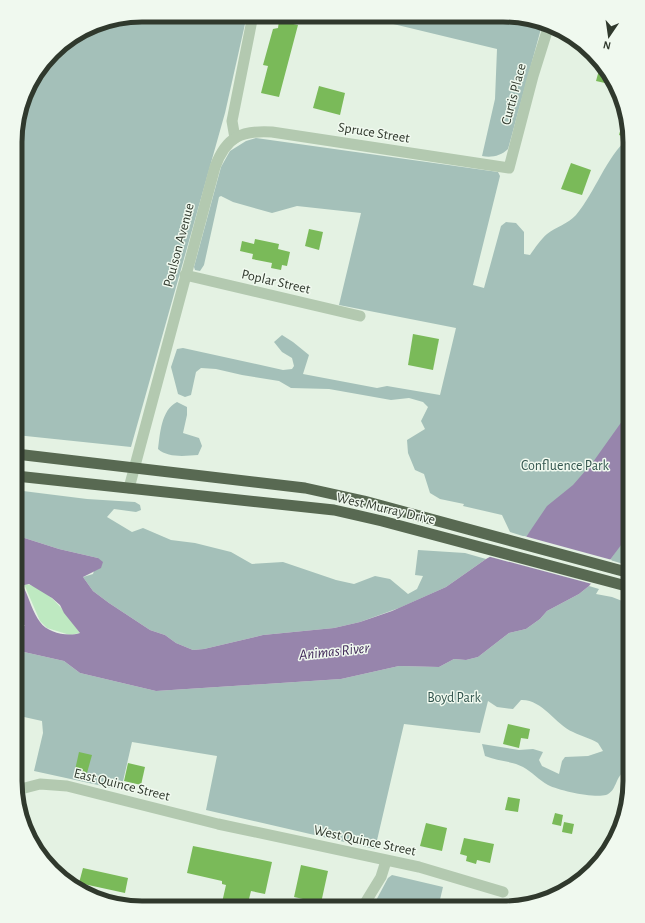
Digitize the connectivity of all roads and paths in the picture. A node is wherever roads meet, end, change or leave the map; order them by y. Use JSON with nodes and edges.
{"nodes":[{"id":1,"x":252,"y":22,"type":"edge"},
{"id":2,"x":547,"y":30,"type":"edge"},
{"id":3,"x":235,"y":138,"type":"junction"},
{"id":4,"x":509,"y":168,"type":"joint"},
{"id":5,"x":185,"y":275,"type":"junction"},
{"id":6,"x":360,"y":316,"type":"dead end"},
{"id":7,"x":22,"y":455,"type":"edge"},
{"id":8,"x":134,"y":467,"type":"junction"},
{"id":9,"x":22,"y":477,"type":"edge"},
{"id":10,"x":129,"y":488,"type":"junction"},
{"id":11,"x":623,"y":571,"type":"edge"},
{"id":12,"x":623,"y":585,"type":"edge"},
{"id":13,"x":23,"y":789,"type":"edge"},
{"id":14,"x":218,"y":824,"type":"joint"},
{"id":15,"x":386,"y":861,"type":"junction"},
{"id":16,"x":503,"y":892,"type":"dead end"},
{"id":17,"x":366,"y":901,"type":"edge"}],
"edges":[{"from":1,"to":3,"type":"street"},
{"from":2,"to":4,"type":"street","name":"Curtis Place"},
{"from":3,"to":4,"type":"street","name":"Spruce Street"},
{"from":3,"to":5,"type":"street","name":"Poulson Avenue"},
{"from":5,"to":6,"type":"street","name":"Poplar Street"},
{"from":5,"to":8,"type":"street","name":"Poulson Avenue"},
{"from":7,"to":8,"type":"highway","name":"West Murray Drive"},
{"from":8,"to":10,"type":"street","name":"Poulson Avenue"},
{"from":8,"to":11,"type":"highway","name":"West Murray Drive"},
{"from":9,"to":10,"type":"highway","name":"West Murray Drive"},
{"from":10,"to":12,"type":"highway","name":"West Murray Drive"},
{"from":13,"to":14,"type":"street","name":"East Quince Street"},
{"from":14,"to":15,"type":"street","name":"West Quince Street"},
{"from":15,"to":16,"type":"street","name":"West Quince Street"},
{"from":15,"to":17,"type":"street"}]}
